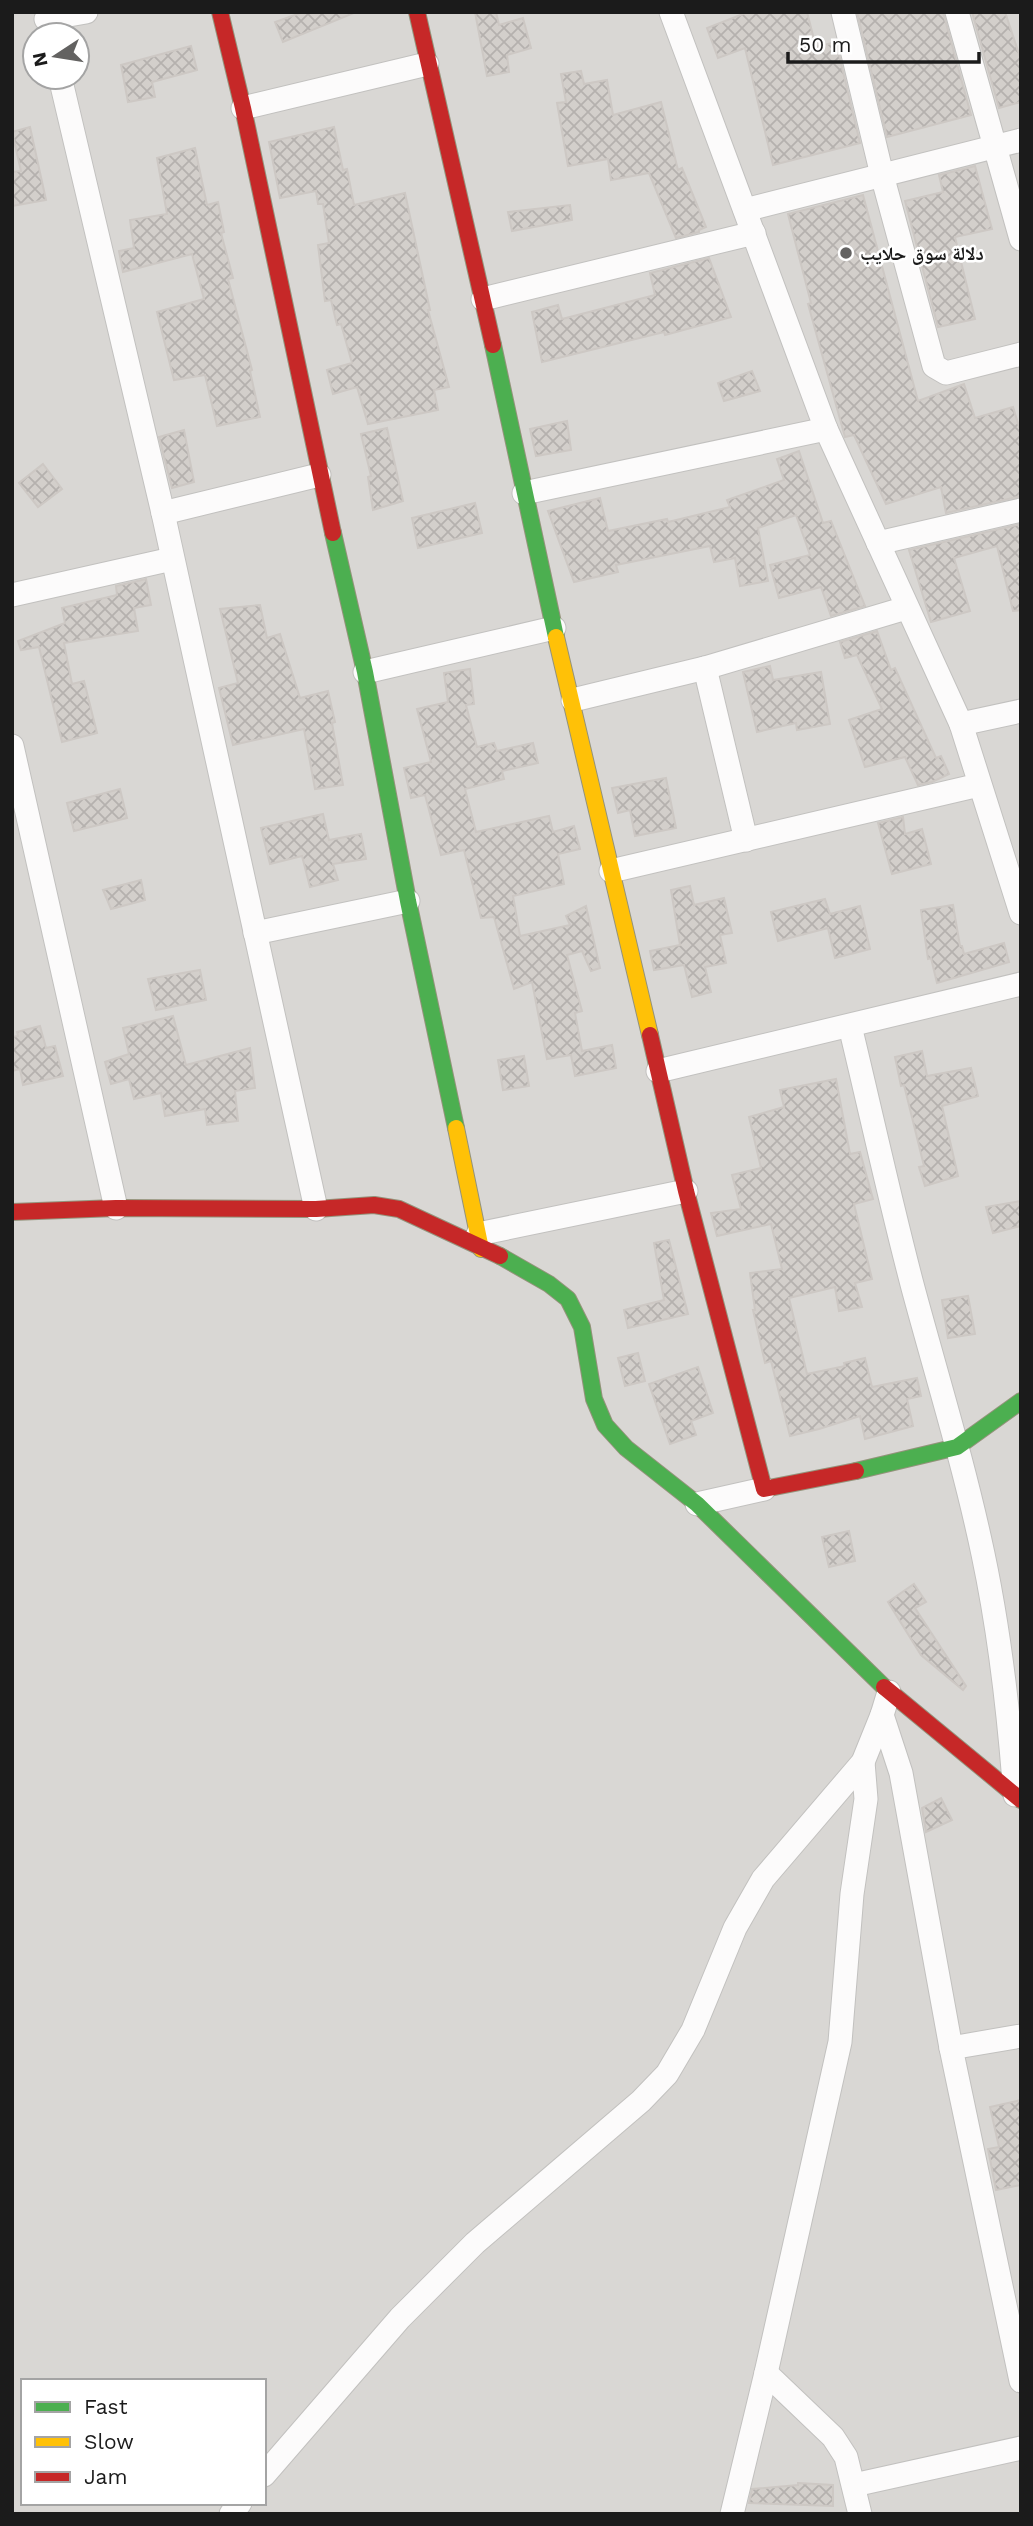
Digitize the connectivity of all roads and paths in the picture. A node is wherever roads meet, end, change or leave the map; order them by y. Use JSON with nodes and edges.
{"nodes":[{"id":1,"x":86,"y":12,"type":"edge"},
{"id":2,"x":220,"y":12,"type":"edge"},
{"id":3,"x":417,"y":12,"type":"edge"},
{"id":4,"x":671,"y":12,"type":"edge"},
{"id":5,"x":843,"y":12,"type":"edge"},
{"id":6,"x":957,"y":12,"type":"edge"},
{"id":7,"x":51,"y":21,"type":"edge"},
{"id":8,"x":427,"y":64,"type":"junction"},
{"id":9,"x":63,"y":91,"type":"edge"},
{"id":10,"x":243,"y":107,"type":"junction"},
{"id":11,"x":1021,"y":140,"type":"edge"},
{"id":12,"x":995,"y":147,"type":"junction"},
{"id":13,"x":882,"y":175,"type":"junction"},
{"id":14,"x":745,"y":210,"type":"junction"},
{"id":15,"x":754,"y":233,"type":"junction"},
{"id":16,"x":1021,"y":239,"type":"edge"},
{"id":17,"x":483,"y":299,"type":"junction"},
{"id":18,"x":1021,"y":354,"type":"edge"},
{"id":19,"x":827,"y":429,"type":"junction"},
{"id":20,"x":319,"y":475,"type":"junction"},
{"id":21,"x":524,"y":493,"type":"junction"},
{"id":22,"x":1021,"y":510,"type":"edge"},
{"id":23,"x":163,"y":513,"type":"junction"},
{"id":24,"x":878,"y":543,"type":"junction"},
{"id":25,"x":172,"y":559,"type":"junction"},
{"id":26,"x":12,"y":595,"type":"edge"},
{"id":27,"x":906,"y":608,"type":"junction"},
{"id":28,"x":554,"y":628,"type":"junction"},
{"id":29,"x":705,"y":668,"type":"junction"},
{"id":30,"x":365,"y":672,"type":"junction"},
{"id":31,"x":573,"y":700,"type":"junction"},
{"id":32,"x":1021,"y":710,"type":"edge"},
{"id":33,"x":961,"y":724,"type":"junction"},
{"id":34,"x":12,"y":746,"type":"edge"},
{"id":35,"x":979,"y":785,"type":"junction"},
{"id":36,"x":746,"y":840,"type":"junction"},
{"id":37,"x":611,"y":872,"type":"junction"},
{"id":38,"x":408,"y":901,"type":"junction"},
{"id":39,"x":1021,"y":913,"type":"edge"},
{"id":40,"x":255,"y":933,"type":"junction"},
{"id":41,"x":1021,"y":984,"type":"edge"},
{"id":42,"x":850,"y":1026,"type":"junction"},
{"id":43,"x":658,"y":1071,"type":"junction"},
{"id":44,"x":686,"y":1191,"type":"junction"},
{"id":45,"x":116,"y":1208,"type":"junction"},
{"id":46,"x":316,"y":1209,"type":"junction"},
{"id":47,"x":12,"y":1212,"type":"edge"},
{"id":48,"x":479,"y":1242,"type":"junction"},
{"id":49,"x":1021,"y":1401,"type":"edge"},
{"id":50,"x":957,"y":1447,"type":"junction"},
{"id":51,"x":764,"y":1489,"type":"junction"},
{"id":52,"x":697,"y":1504,"type":"junction"},
{"id":53,"x":889,"y":1692,"type":"junction"},
{"id":54,"x":882,"y":1714,"type":"junction"},
{"id":55,"x":863,"y":1762,"type":"junction"},
{"id":56,"x":1018,"y":1798,"type":"edge"},
{"id":57,"x":1021,"y":2036,"type":"edge"},
{"id":58,"x":951,"y":2048,"type":"junction"},
{"id":59,"x":766,"y":2372,"type":"junction"},
{"id":60,"x":1021,"y":2381,"type":"edge"},
{"id":61,"x":1021,"y":2448,"type":"edge"},
{"id":62,"x":266,"y":2473,"type":"edge"},
{"id":63,"x":854,"y":2485,"type":"junction"},
{"id":64,"x":732,"y":2514,"type":"edge"},
{"id":65,"x":860,"y":2514,"type":"edge"}],
"edges":[{"from":1,"to":7,"type":"street"},
{"from":2,"to":10,"type":"street"},
{"from":3,"to":8,"type":"street"},
{"from":4,"to":14,"type":"street"},
{"from":5,"to":13,"type":"street"},
{"from":6,"to":12,"type":"street"},
{"from":8,"to":10,"type":"street"},
{"from":8,"to":17,"type":"street"},
{"from":9,"to":23,"type":"street"},
{"from":10,"to":20,"type":"street"},
{"from":11,"to":12,"type":"street"},
{"from":12,"to":13,"type":"street"},
{"from":12,"to":16,"type":"street"},
{"from":13,"to":14,"type":"street"},
{"from":13,"to":18,"type":"street"},
{"from":14,"to":15,"type":"street"},
{"from":15,"to":17,"type":"street"},
{"from":15,"to":19,"type":"street"},
{"from":17,"to":21,"type":"street"},
{"from":19,"to":21,"type":"street"},
{"from":19,"to":24,"type":"street"},
{"from":20,"to":23,"type":"street"},
{"from":20,"to":30,"type":"street"},
{"from":21,"to":28,"type":"street"},
{"from":22,"to":24,"type":"street"},
{"from":23,"to":25,"type":"street"},
{"from":24,"to":27,"type":"street"},
{"from":25,"to":26,"type":"street"},
{"from":25,"to":40,"type":"street"},
{"from":27,"to":29,"type":"street"},
{"from":27,"to":33,"type":"street"},
{"from":28,"to":30,"type":"street"},
{"from":28,"to":31,"type":"street"},
{"from":29,"to":31,"type":"street"},
{"from":29,"to":36,"type":"street"},
{"from":30,"to":38,"type":"street"},
{"from":31,"to":37,"type":"street"},
{"from":32,"to":33,"type":"street"},
{"from":33,"to":35,"type":"street"},
{"from":34,"to":45,"type":"street"},
{"from":35,"to":36,"type":"street"},
{"from":35,"to":39,"type":"street"},
{"from":36,"to":37,"type":"street"},
{"from":37,"to":43,"type":"street"},
{"from":38,"to":40,"type":"street"},
{"from":38,"to":48,"type":"street"},
{"from":40,"to":46,"type":"street"},
{"from":41,"to":42,"type":"street"},
{"from":42,"to":43,"type":"street"},
{"from":42,"to":50,"type":"street"},
{"from":43,"to":44,"type":"street"},
{"from":44,"to":48,"type":"street"},
{"from":44,"to":51,"type":"street"},
{"from":45,"to":46,"type":"street"},
{"from":45,"to":47,"type":"street"},
{"from":46,"to":48,"type":"street"},
{"from":48,"to":52,"type":"street"},
{"from":49,"to":50,"type":"street"},
{"from":50,"to":51,"type":"street"},
{"from":50,"to":56,"type":"street"},
{"from":51,"to":52,"type":"street"},
{"from":52,"to":53,"type":"street"},
{"from":53,"to":54,"type":"street"},
{"from":53,"to":56,"type":"street"},
{"from":54,"to":55,"type":"street"},
{"from":54,"to":58,"type":"street"},
{"from":55,"to":59,"type":"street"},
{"from":55,"to":62,"type":"street"},
{"from":57,"to":58,"type":"street"},
{"from":58,"to":60,"type":"street"},
{"from":59,"to":63,"type":"street"},
{"from":59,"to":64,"type":"street"},
{"from":61,"to":63,"type":"street"},
{"from":63,"to":65,"type":"street"}]}
